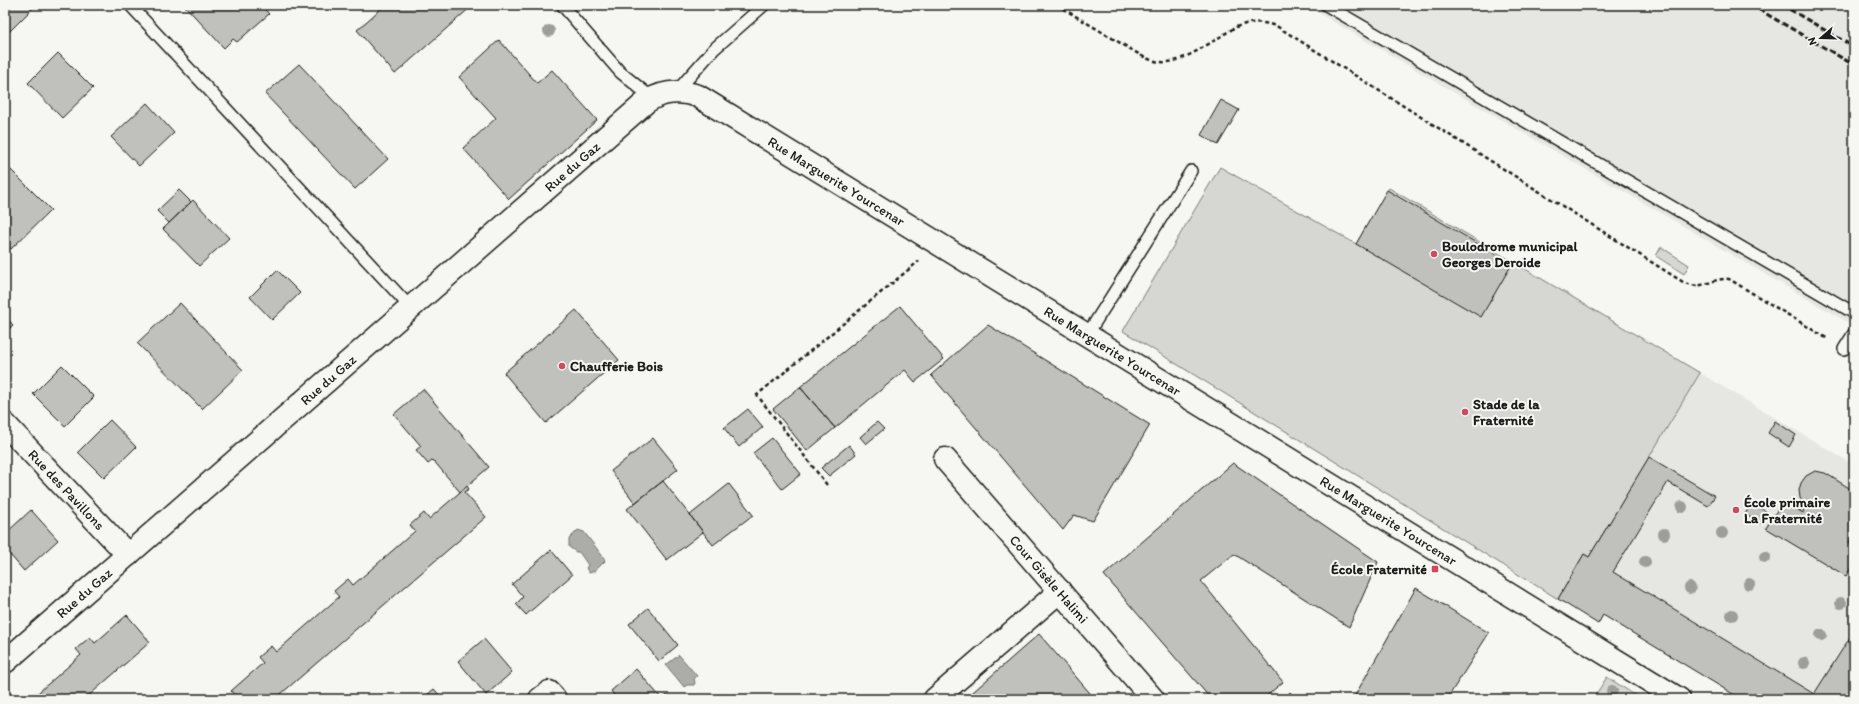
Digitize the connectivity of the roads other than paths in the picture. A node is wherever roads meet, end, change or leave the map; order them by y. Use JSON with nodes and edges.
{"nodes":[{"id":1,"x":130,"y":5,"type":"edge"},
{"id":2,"x":562,"y":5,"type":"edge"},
{"id":3,"x":764,"y":5,"type":"edge"},
{"id":4,"x":1326,"y":5,"type":"edge"},
{"id":5,"x":677,"y":91,"type":"junction"},
{"id":6,"x":652,"y":98,"type":"junction"},
{"id":7,"x":1191,"y":170,"type":"dead end"},
{"id":8,"x":411,"y":308,"type":"junction"},
{"id":9,"x":1854,"y":313,"type":"edge"},
{"id":10,"x":1854,"y":333,"type":"edge"},
{"id":11,"x":1087,"y":335,"type":"junction"},
{"id":12,"x":1844,"y":349,"type":"road end"},
{"id":13,"x":5,"y":424,"type":"edge"},
{"id":14,"x":945,"y":459,"type":"dead end"},
{"id":15,"x":128,"y":555,"type":"junction"},
{"id":16,"x":1060,"y":591,"type":"junction"},
{"id":17,"x":5,"y":662,"type":"edge"},
{"id":18,"x":935,"y":699,"type":"edge"},
{"id":19,"x":1153,"y":699,"type":"edge"},
{"id":20,"x":1679,"y":699,"type":"edge"}],
"edges":[{"from":1,"to":8,"type":"lane"},
{"from":2,"to":6,"type":"lane"},
{"from":3,"to":5,"type":"lane"},
{"from":4,"to":9,"type":"lane"},
{"from":5,"to":6,"type":"street","name":"Rue Marguerite Yourcenar"},
{"from":5,"to":11,"type":"street","name":"Rue Marguerite Yourcenar"},
{"from":6,"to":8,"type":"street","name":"Rue du Gaz"},
{"from":7,"to":11,"type":"lane"},
{"from":8,"to":15,"type":"street","name":"Rue du Gaz"},
{"from":10,"to":12,"type":"lane"},
{"from":11,"to":20,"type":"street","name":"Rue Marguerite Yourcenar"},
{"from":13,"to":15,"type":"street","name":"Rue des Pavillons"},
{"from":14,"to":16,"type":"street","name":"Cour Gisèle Halimi"},
{"from":15,"to":17,"type":"street","name":"Rue du Gaz"},
{"from":16,"to":18,"type":"street"},
{"from":16,"to":19,"type":"street","name":"Cour Gisèle Halimi"}]}
